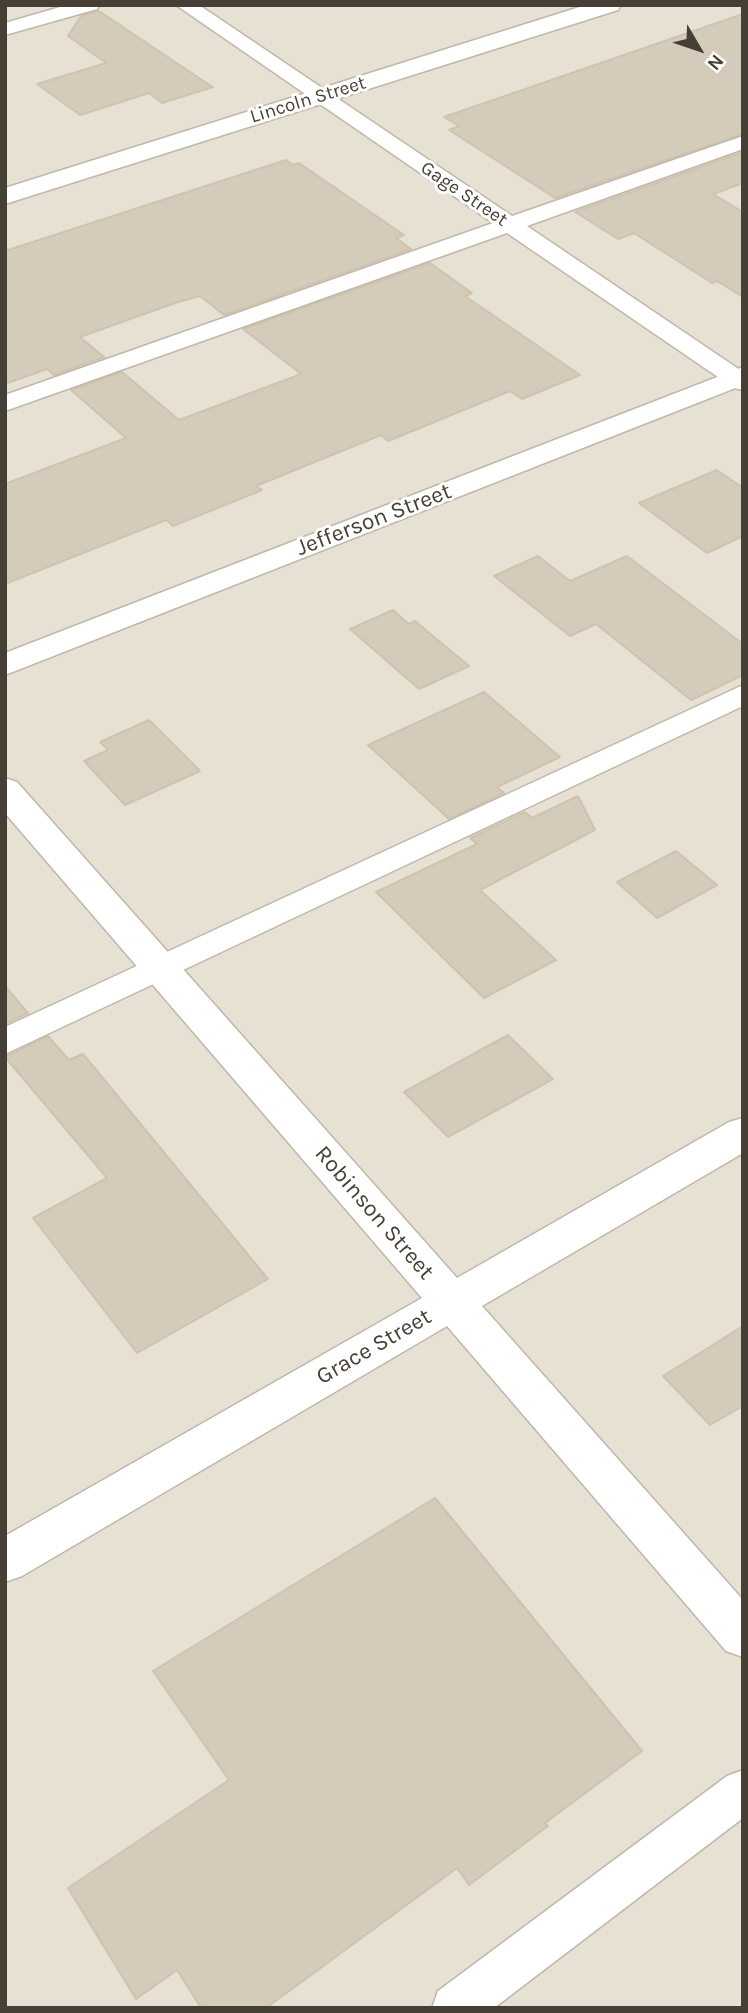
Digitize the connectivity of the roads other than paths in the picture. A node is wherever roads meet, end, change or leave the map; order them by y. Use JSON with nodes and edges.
{"nodes":[{"id":1,"x":90,"y":5,"type":"edge"},
{"id":2,"x":186,"y":5,"type":"edge"},
{"id":3,"x":610,"y":5,"type":"edge"},
{"id":4,"x":5,"y":29,"type":"edge"},
{"id":5,"x":320,"y":96,"type":"junction"},
{"id":6,"x":743,"y":142,"type":"edge"},
{"id":7,"x":5,"y":195,"type":"edge"},
{"id":8,"x":509,"y":225,"type":"junction"},
{"id":9,"x":740,"y":379,"type":"edge"},
{"id":10,"x":5,"y":404,"type":"edge"},
{"id":11,"x":5,"y":665,"type":"edge"},
{"id":12,"x":743,"y":694,"type":"edge"},
{"id":13,"x":5,"y":790,"type":"edge"},
{"id":14,"x":162,"y":969,"type":"junction"},
{"id":15,"x":5,"y":1042,"type":"edge"},
{"id":16,"x":743,"y":1133,"type":"edge"},
{"id":17,"x":452,"y":1302,"type":"junction"},
{"id":18,"x":5,"y":1561,"type":"edge"},
{"id":19,"x":743,"y":1635,"type":"edge"},
{"id":20,"x":743,"y":1791,"type":"edge"},
{"id":21,"x":455,"y":2008,"type":"edge"}],
"edges":[{"from":1,"to":4,"type":"lane"},
{"from":2,"to":5,"type":"lane","name":"Gage Street"},
{"from":3,"to":5,"type":"street","name":"Lincoln Street"},
{"from":5,"to":7,"type":"street","name":"Lincoln Street"},
{"from":5,"to":8,"type":"lane","name":"Gage Street"},
{"from":6,"to":8,"type":"lane"},
{"from":8,"to":9,"type":"lane","name":"Gage Street"},
{"from":8,"to":10,"type":"lane"},
{"from":9,"to":11,"type":"street","name":"Jefferson Street"},
{"from":12,"to":14,"type":"lane"},
{"from":13,"to":14,"type":"street","name":"Robinson Street"},
{"from":14,"to":15,"type":"lane"},
{"from":14,"to":17,"type":"street","name":"Robinson Street"},
{"from":16,"to":17,"type":"street","name":"Grace Street"},
{"from":17,"to":18,"type":"street","name":"Grace Street"},
{"from":17,"to":19,"type":"street","name":"Robinson Street"},
{"from":20,"to":21,"type":"lane"}]}
